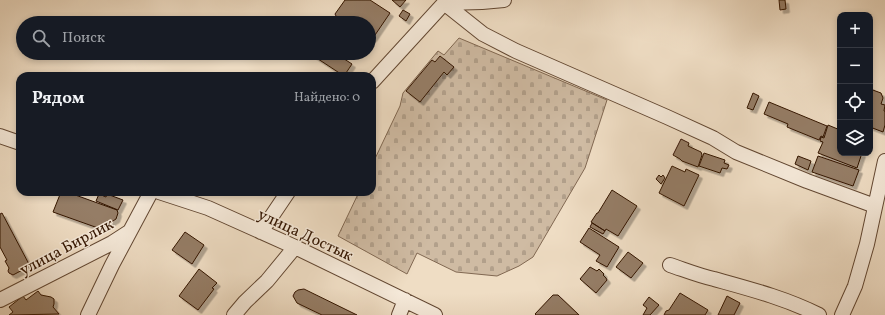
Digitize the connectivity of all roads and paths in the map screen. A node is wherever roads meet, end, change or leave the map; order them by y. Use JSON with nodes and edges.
{"nodes":[{"id":1,"x":504,"y":0,"type":"edge"},
{"id":2,"x":447,"y":1,"type":"edge"},
{"id":3,"x":376,"y":78,"type":"edge"},
{"id":4,"x":0,"y":136,"type":"edge"},
{"id":5,"x":16,"y":142,"type":"edge"},
{"id":6,"x":885,"y":162,"type":"edge"},
{"id":7,"x":149,"y":196,"type":"edge"},
{"id":8,"x":171,"y":196,"type":"edge"},
{"id":9,"x":285,"y":196,"type":"edge"},
{"id":10,"x":874,"y":206,"type":"junction"},
{"id":11,"x":129,"y":232,"type":"junction"},
{"id":12,"x":261,"y":232,"type":"junction"},
{"id":13,"x":295,"y":247,"type":"junction"},
{"id":14,"x":670,"y":265,"type":"dead end"},
{"id":15,"x":0,"y":300,"type":"edge"},
{"id":16,"x":405,"y":300,"type":"junction"},
{"id":17,"x":88,"y":315,"type":"edge"},
{"id":18,"x":234,"y":315,"type":"edge"},
{"id":19,"x":399,"y":315,"type":"edge"},
{"id":20,"x":435,"y":315,"type":"edge"},
{"id":21,"x":819,"y":315,"type":"edge"},
{"id":22,"x":842,"y":315,"type":"edge"}],
"edges":[{"from":1,"to":2,"type":"street"},
{"from":2,"to":3,"type":"street"},
{"from":2,"to":10,"type":"street"},
{"from":4,"to":5,"type":"street"},
{"from":6,"to":10,"type":"street"},
{"from":7,"to":11,"type":"street","name":"улица Бирлик"},
{"from":8,"to":12,"type":"street","name":"улица Достык"},
{"from":9,"to":12,"type":"street"},
{"from":10,"to":22,"type":"street"},
{"from":11,"to":15,"type":"street","name":"улица Бирлик"},
{"from":11,"to":17,"type":"street"},
{"from":12,"to":13,"type":"street","name":"улица Достык"},
{"from":13,"to":16,"type":"street","name":"улица Достык"},
{"from":13,"to":18,"type":"street"},
{"from":14,"to":21,"type":"street"},
{"from":16,"to":19,"type":"street"},
{"from":16,"to":20,"type":"street","name":"улица Достык"}]}
